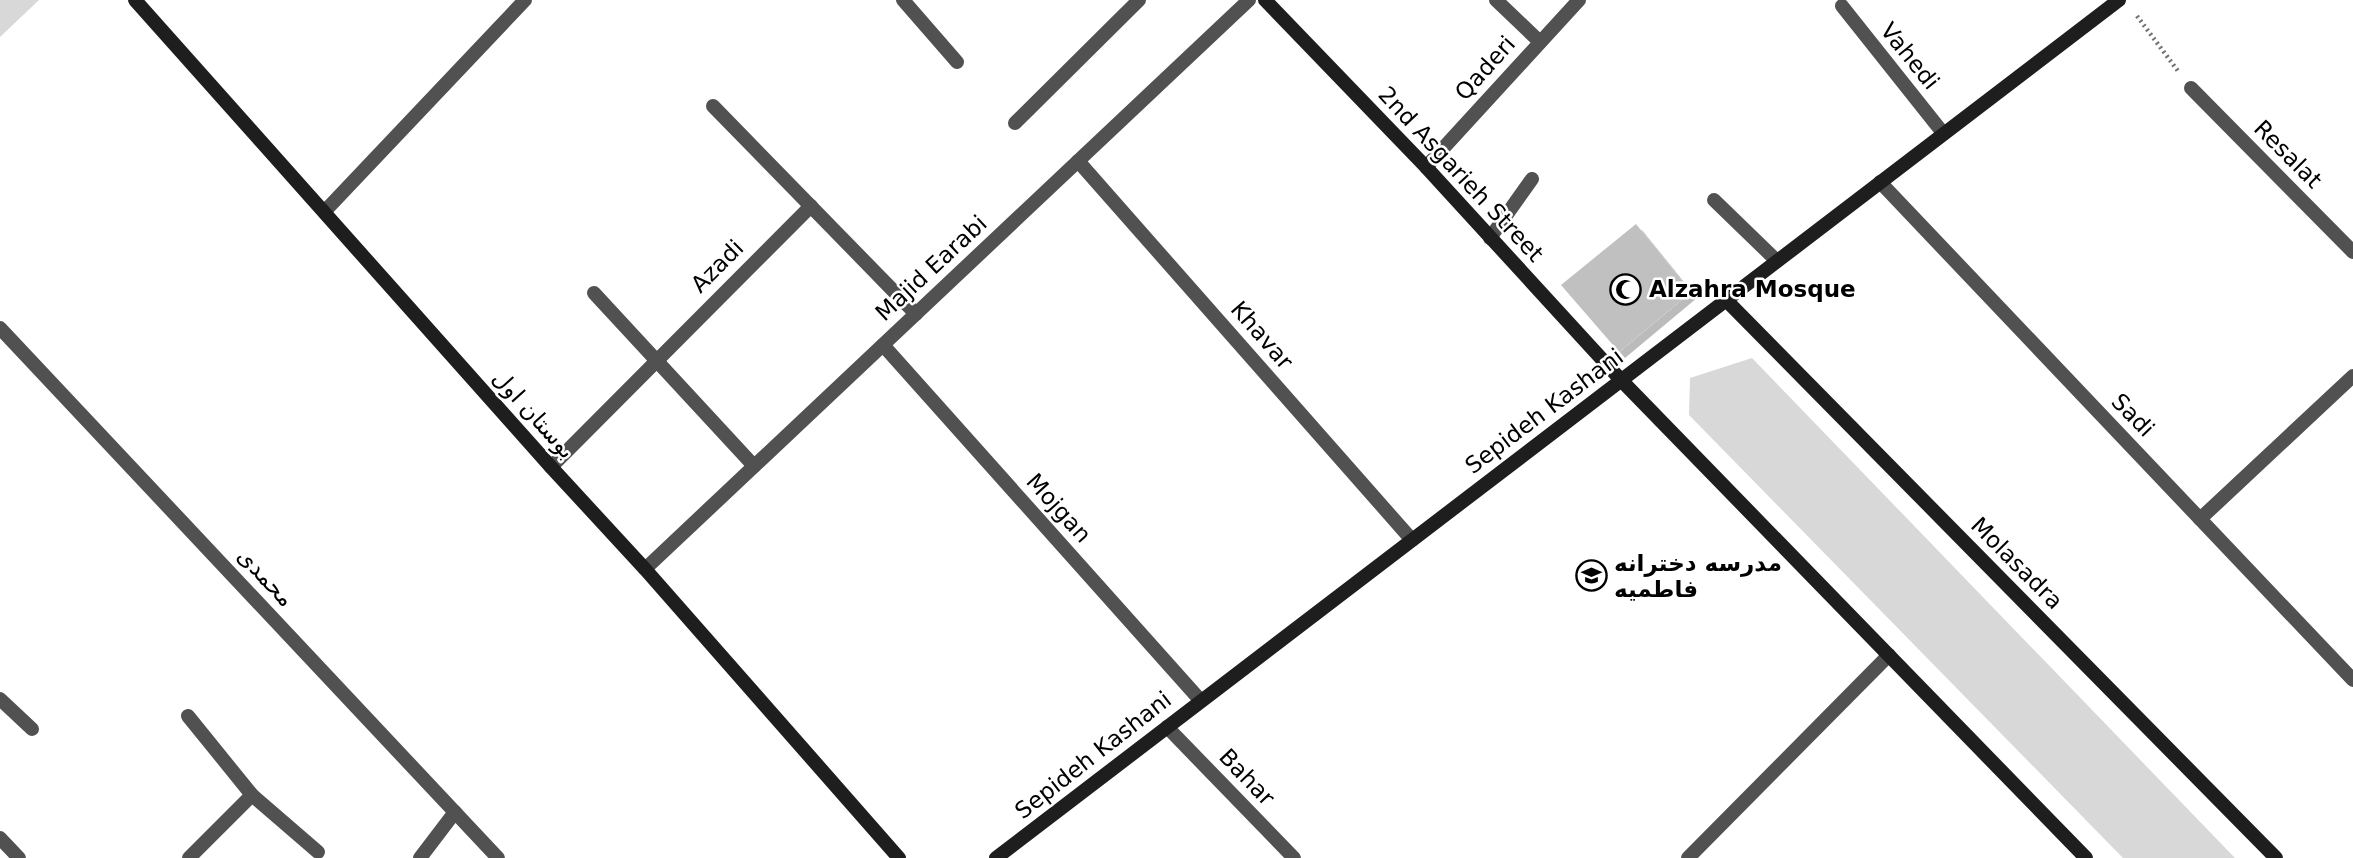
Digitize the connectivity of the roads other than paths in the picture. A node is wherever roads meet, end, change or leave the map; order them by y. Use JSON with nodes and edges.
{"nodes":[{"id":1,"x":135,"y":0,"type":"edge"},
{"id":2,"x":525,"y":0,"type":"edge"},
{"id":3,"x":903,"y":0,"type":"edge"},
{"id":4,"x":1139,"y":0,"type":"edge"},
{"id":5,"x":1248,"y":0,"type":"edge"},
{"id":6,"x":1265,"y":0,"type":"edge"},
{"id":7,"x":1496,"y":0,"type":"edge"},
{"id":8,"x":1578,"y":0,"type":"edge"},
{"id":9,"x":2119,"y":0,"type":"edge"},
{"id":10,"x":1842,"y":6,"type":"dead end"},
{"id":11,"x":1540,"y":42,"type":"junction"},
{"id":12,"x":957,"y":62,"type":"dead end"},
{"id":13,"x":2191,"y":88,"type":"road end"},
{"id":14,"x":713,"y":106,"type":"dead end"},
{"id":15,"x":1015,"y":123,"type":"dead end"},
{"id":16,"x":1943,"y":134,"type":"junction"},
{"id":17,"x":1078,"y":160,"type":"junction"},
{"id":18,"x":1426,"y":167,"type":"junction"},
{"id":19,"x":1532,"y":179,"type":"dead end"},
{"id":20,"x":1880,"y":183,"type":"junction"},
{"id":21,"x":1714,"y":200,"type":"dead end"},
{"id":22,"x":811,"y":206,"type":"junction"},
{"id":23,"x":325,"y":211,"type":"junction"},
{"id":24,"x":1490,"y":238,"type":"junction"},
{"id":25,"x":2353,"y":252,"type":"edge"},
{"id":26,"x":1777,"y":261,"type":"junction"},
{"id":27,"x":594,"y":293,"type":"dead end"},
{"id":28,"x":1726,"y":300,"type":"junction"},
{"id":29,"x":916,"y":314,"type":"junction"},
{"id":30,"x":0,"y":328,"type":"edge"},
{"id":31,"x":883,"y":345,"type":"junction"},
{"id":32,"x":656,"y":359,"type":"junction"},
{"id":33,"x":2353,"y":376,"type":"edge"},
{"id":34,"x":1621,"y":380,"type":"junction"},
{"id":35,"x":754,"y":466,"type":"junction"},
{"id":36,"x":551,"y":467,"type":"junction"},
{"id":37,"x":2200,"y":519,"type":"junction"},
{"id":38,"x":1412,"y":540,"type":"junction"},
{"id":39,"x":645,"y":569,"type":"junction"},
{"id":40,"x":1889,"y":655,"type":"junction"},
{"id":41,"x":2353,"y":680,"type":"edge"},
{"id":42,"x":0,"y":699,"type":"edge"},
{"id":43,"x":1201,"y":701,"type":"junction"},
{"id":44,"x":188,"y":716,"type":"dead end"},
{"id":45,"x":1167,"y":727,"type":"junction"},
{"id":46,"x":32,"y":729,"type":"dead end"},
{"id":47,"x":252,"y":795,"type":"junction"},
{"id":48,"x":455,"y":812,"type":"junction"},
{"id":49,"x":0,"y":838,"type":"edge"},
{"id":50,"x":318,"y":852,"type":"dead end"},
{"id":51,"x":19,"y":858,"type":"edge"},
{"id":52,"x":189,"y":858,"type":"edge"},
{"id":53,"x":420,"y":858,"type":"edge"},
{"id":54,"x":498,"y":858,"type":"edge"},
{"id":55,"x":899,"y":858,"type":"edge"},
{"id":56,"x":996,"y":858,"type":"edge"},
{"id":57,"x":1294,"y":858,"type":"edge"},
{"id":58,"x":1688,"y":858,"type":"edge"},
{"id":59,"x":2086,"y":858,"type":"edge"},
{"id":60,"x":2276,"y":858,"type":"edge"}],
"edges":[{"from":1,"to":23,"type":"street","name":"بوستان اول"},
{"from":2,"to":23,"type":"street"},
{"from":3,"to":12,"type":"street"},
{"from":4,"to":15,"type":"street"},
{"from":5,"to":17,"type":"street","name":"Majid Earabi"},
{"from":6,"to":18,"type":"street","name":"2nd Asgarieh Street"},
{"from":7,"to":11,"type":"street"},
{"from":8,"to":11,"type":"street","name":"Qaderi"},
{"from":9,"to":16,"type":"street","name":"Sepideh Kashani"},
{"from":10,"to":16,"type":"street","name":"Vahedi"},
{"from":11,"to":18,"type":"street","name":"Qaderi"},
{"from":13,"to":25,"type":"street","name":"Resalat"},
{"from":14,"to":22,"type":"street"},
{"from":16,"to":20,"type":"street","name":"Sepideh Kashani"},
{"from":17,"to":29,"type":"street","name":"Majid Earabi"},
{"from":17,"to":38,"type":"street","name":"Khavar"},
{"from":18,"to":24,"type":"street","name":"2nd Asgarieh Street"},
{"from":19,"to":24,"type":"street"},
{"from":20,"to":26,"type":"street","name":"Sepideh Kashani"},
{"from":20,"to":37,"type":"street","name":"Sadi"},
{"from":21,"to":26,"type":"street"},
{"from":22,"to":29,"type":"street"},
{"from":22,"to":32,"type":"street","name":"Azadi"},
{"from":23,"to":36,"type":"street","name":"بوستان اول"},
{"from":24,"to":34,"type":"street","name":"2nd Asgarieh Street"},
{"from":26,"to":28,"type":"street","name":"Sepideh Kashani"},
{"from":27,"to":32,"type":"street"},
{"from":28,"to":34,"type":"street","name":"Sepideh Kashani"},
{"from":28,"to":60,"type":"street","name":"Molasadra"},
{"from":29,"to":31,"type":"street","name":"Majid Earabi"},
{"from":30,"to":48,"type":"street","name":"محمدی"},
{"from":31,"to":35,"type":"street","name":"Majid Earabi"},
{"from":31,"to":43,"type":"street","name":"Mojgan"},
{"from":32,"to":35,"type":"street"},
{"from":32,"to":36,"type":"street","name":"Azadi"},
{"from":33,"to":37,"type":"street"},
{"from":34,"to":38,"type":"street","name":"Sepideh Kashani"},
{"from":34,"to":40,"type":"street"},
{"from":35,"to":39,"type":"street","name":"Majid Earabi"},
{"from":36,"to":39,"type":"street","name":"بوستان اول"},
{"from":37,"to":41,"type":"street","name":"Sadi"},
{"from":38,"to":43,"type":"street","name":"Sepideh Kashani"},
{"from":39,"to":55,"type":"street","name":"بوستان اول"},
{"from":40,"to":58,"type":"street"},
{"from":40,"to":59,"type":"street"},
{"from":42,"to":46,"type":"street"},
{"from":43,"to":45,"type":"street","name":"Sepideh Kashani"},
{"from":44,"to":47,"type":"street"},
{"from":45,"to":56,"type":"street","name":"Sepideh Kashani"},
{"from":45,"to":57,"type":"street","name":"Bahar"},
{"from":47,"to":50,"type":"street"},
{"from":47,"to":52,"type":"street"},
{"from":48,"to":53,"type":"street"},
{"from":48,"to":54,"type":"street","name":"محمدی"},
{"from":49,"to":51,"type":"street"}]}
